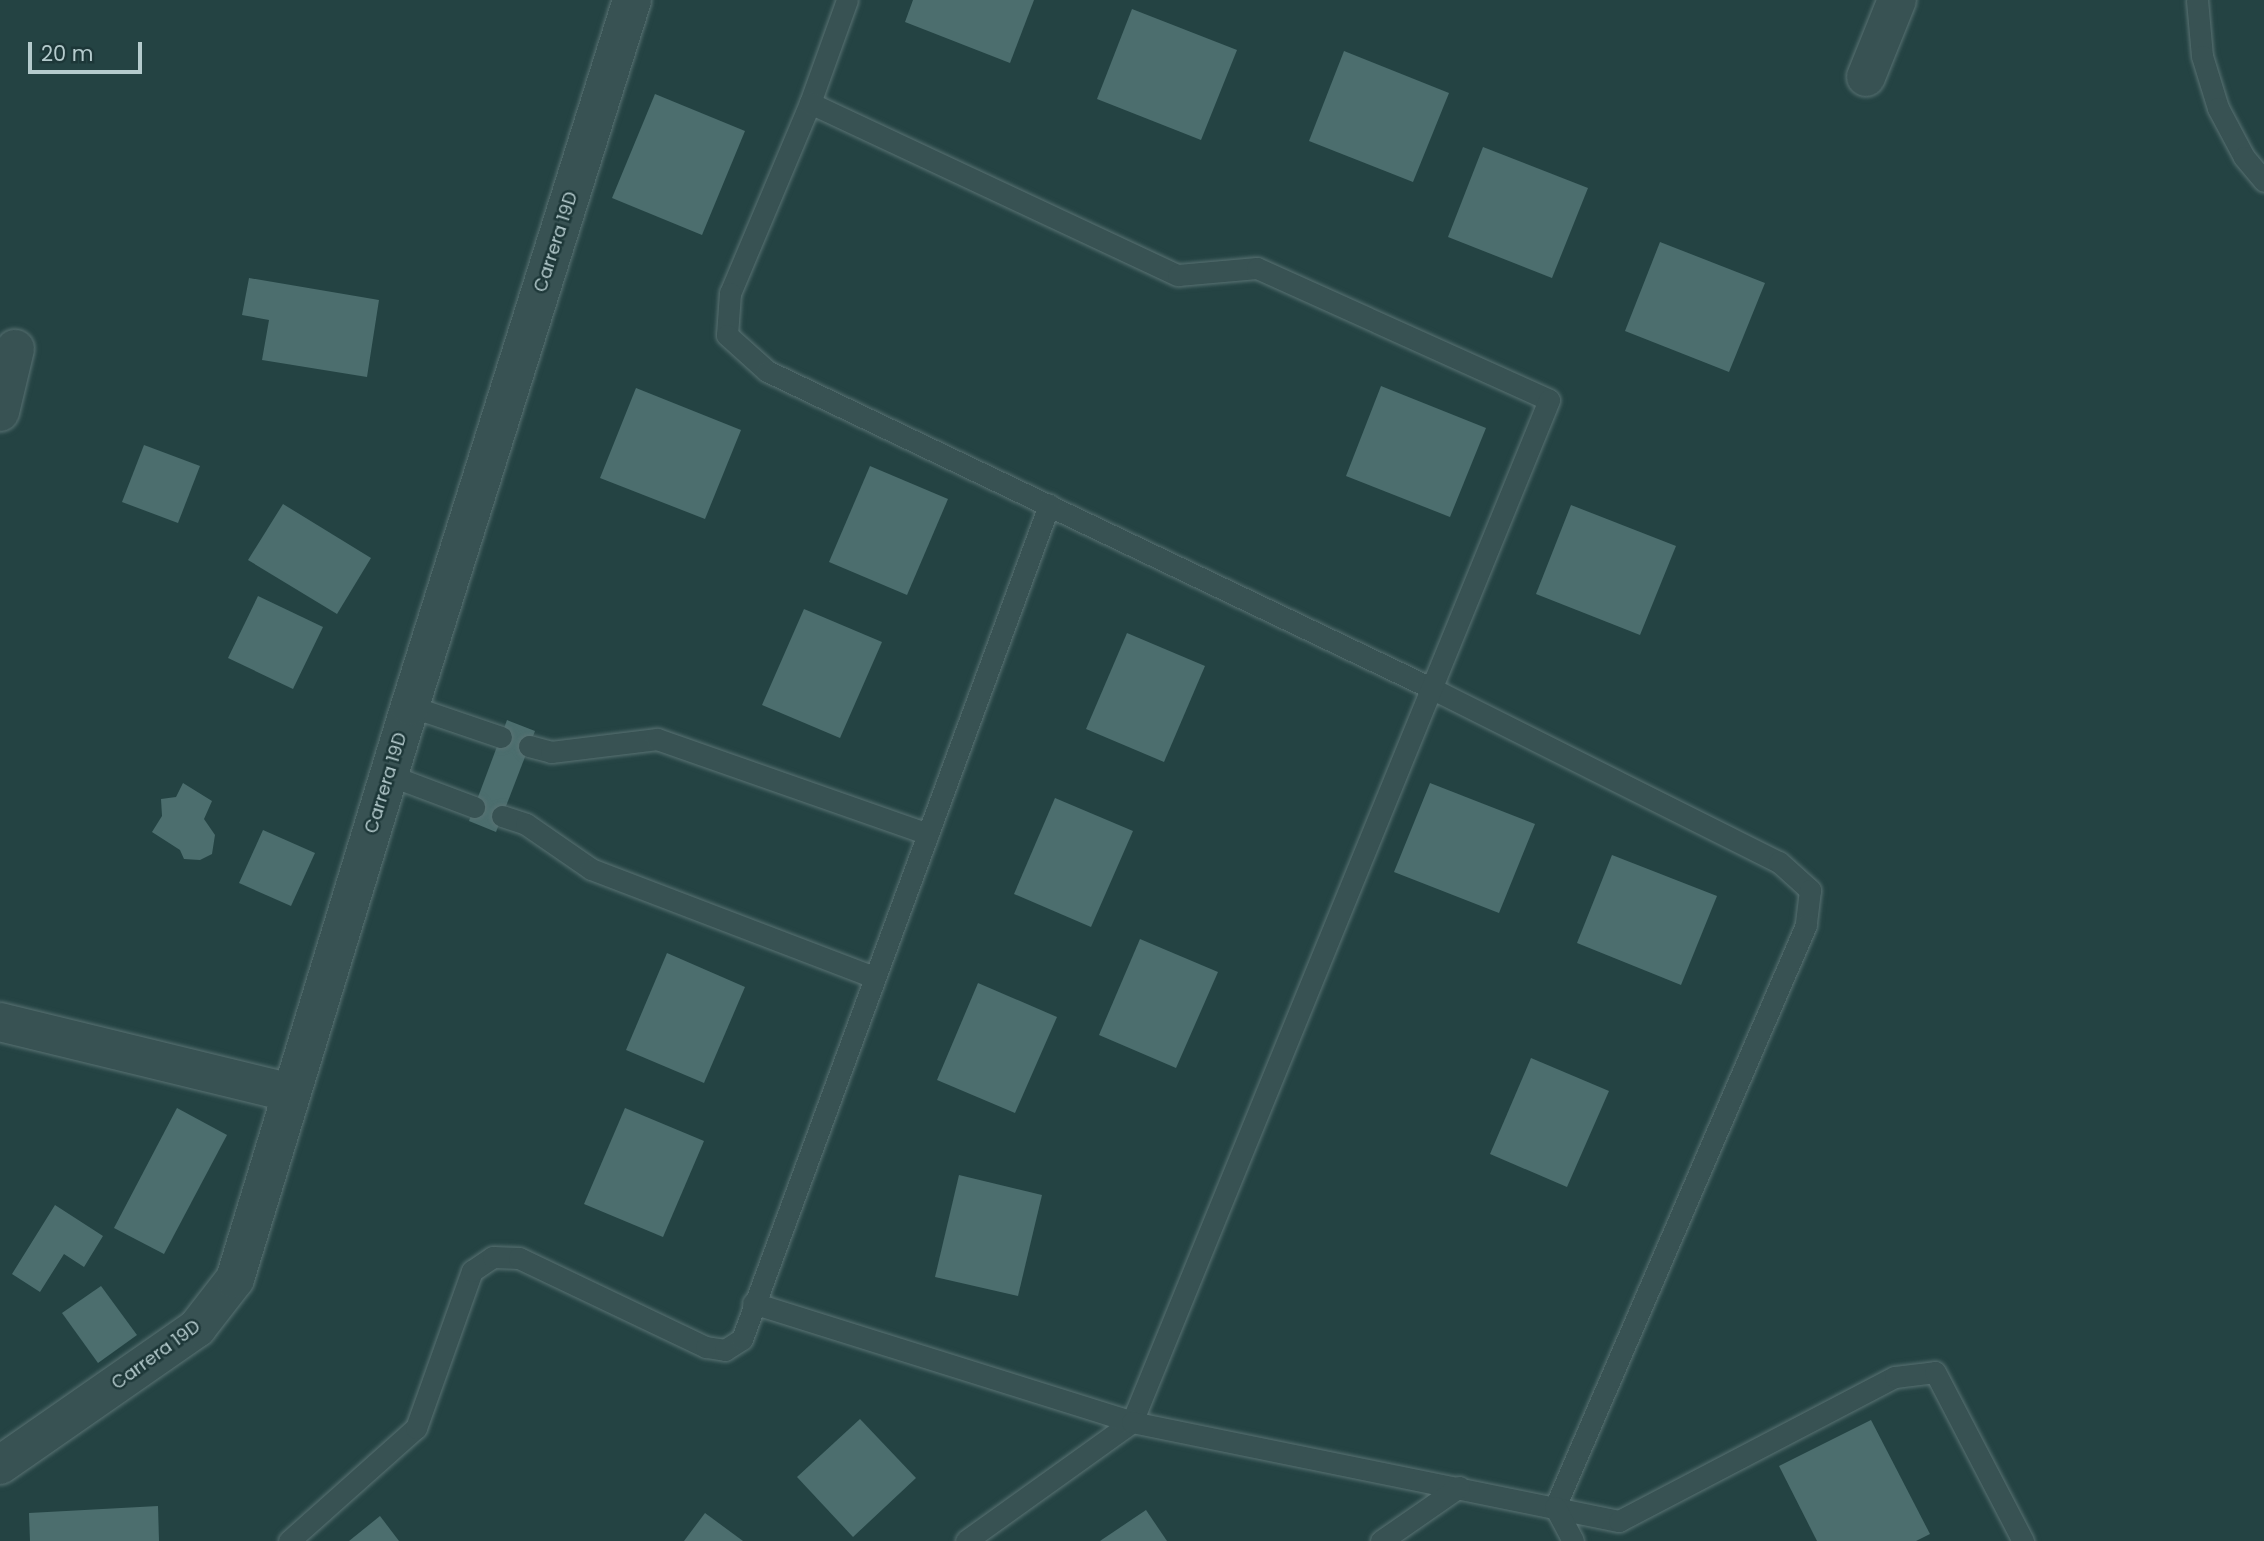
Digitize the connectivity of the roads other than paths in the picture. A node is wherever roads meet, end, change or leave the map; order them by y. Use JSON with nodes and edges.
{"nodes":[{"id":1,"x":632,"y":0,"type":"edge"},
{"id":2,"x":847,"y":0,"type":"edge"},
{"id":3,"x":1897,"y":0,"type":"edge"},
{"id":4,"x":2197,"y":0,"type":"edge"},
{"id":5,"x":1866,"y":77,"type":"dead end"},
{"id":6,"x":810,"y":103,"type":"junction"},
{"id":7,"x":2264,"y":181,"type":"edge"},
{"id":8,"x":15,"y":349,"type":"dead end"},
{"id":9,"x":0,"y":412,"type":"edge"},
{"id":10,"x":1049,"y":505,"type":"junction"},
{"id":11,"x":1431,"y":688,"type":"junction"},
{"id":12,"x":410,"y":706,"type":"junction"},
{"id":13,"x":501,"y":737,"type":"dead end"},
{"id":14,"x":529,"y":746,"type":"dead end"},
{"id":15,"x":389,"y":775,"type":"junction"},
{"id":16,"x":474,"y":807,"type":"dead end"},
{"id":17,"x":502,"y":816,"type":"dead end"},
{"id":18,"x":928,"y":834,"type":"junction"},
{"id":19,"x":874,"y":977,"type":"junction"},
{"id":20,"x":0,"y":1022,"type":"edge"},
{"id":21,"x":291,"y":1093,"type":"junction"},
{"id":22,"x":753,"y":1303,"type":"junction"},
{"id":23,"x":1132,"y":1422,"type":"junction"},
{"id":24,"x":0,"y":1465,"type":"edge"},
{"id":25,"x":1459,"y":1488,"type":"junction"},
{"id":26,"x":1555,"y":1507,"type":"junction"},
{"id":27,"x":289,"y":1541,"type":"edge"},
{"id":28,"x":966,"y":1541,"type":"edge"},
{"id":29,"x":1381,"y":1541,"type":"edge"},
{"id":30,"x":1573,"y":1541,"type":"edge"},
{"id":31,"x":2023,"y":1541,"type":"edge"}],
"edges":[{"from":1,"to":12,"type":"street","name":"Carrera 19D"},
{"from":2,"to":6,"type":"lane"},
{"from":3,"to":5,"type":"street"},
{"from":4,"to":7,"type":"lane"},
{"from":6,"to":10,"type":"lane"},
{"from":6,"to":11,"type":"lane"},
{"from":8,"to":9,"type":"street"},
{"from":10,"to":11,"type":"lane"},
{"from":10,"to":18,"type":"lane"},
{"from":11,"to":23,"type":"lane"},
{"from":11,"to":26,"type":"lane"},
{"from":12,"to":13,"type":"lane"},
{"from":12,"to":15,"type":"street","name":"Carrera 19D"},
{"from":14,"to":18,"type":"lane"},
{"from":15,"to":16,"type":"lane"},
{"from":15,"to":21,"type":"street","name":"Carrera 19D"},
{"from":17,"to":19,"type":"lane"},
{"from":18,"to":19,"type":"lane"},
{"from":19,"to":22,"type":"lane"},
{"from":20,"to":21,"type":"street"},
{"from":21,"to":24,"type":"street","name":"Carrera 19D"},
{"from":22,"to":23,"type":"lane"},
{"from":22,"to":27,"type":"lane"},
{"from":23,"to":25,"type":"lane"},
{"from":23,"to":28,"type":"lane"},
{"from":25,"to":26,"type":"lane"},
{"from":25,"to":29,"type":"lane"},
{"from":26,"to":30,"type":"lane"},
{"from":26,"to":31,"type":"lane"}]}
